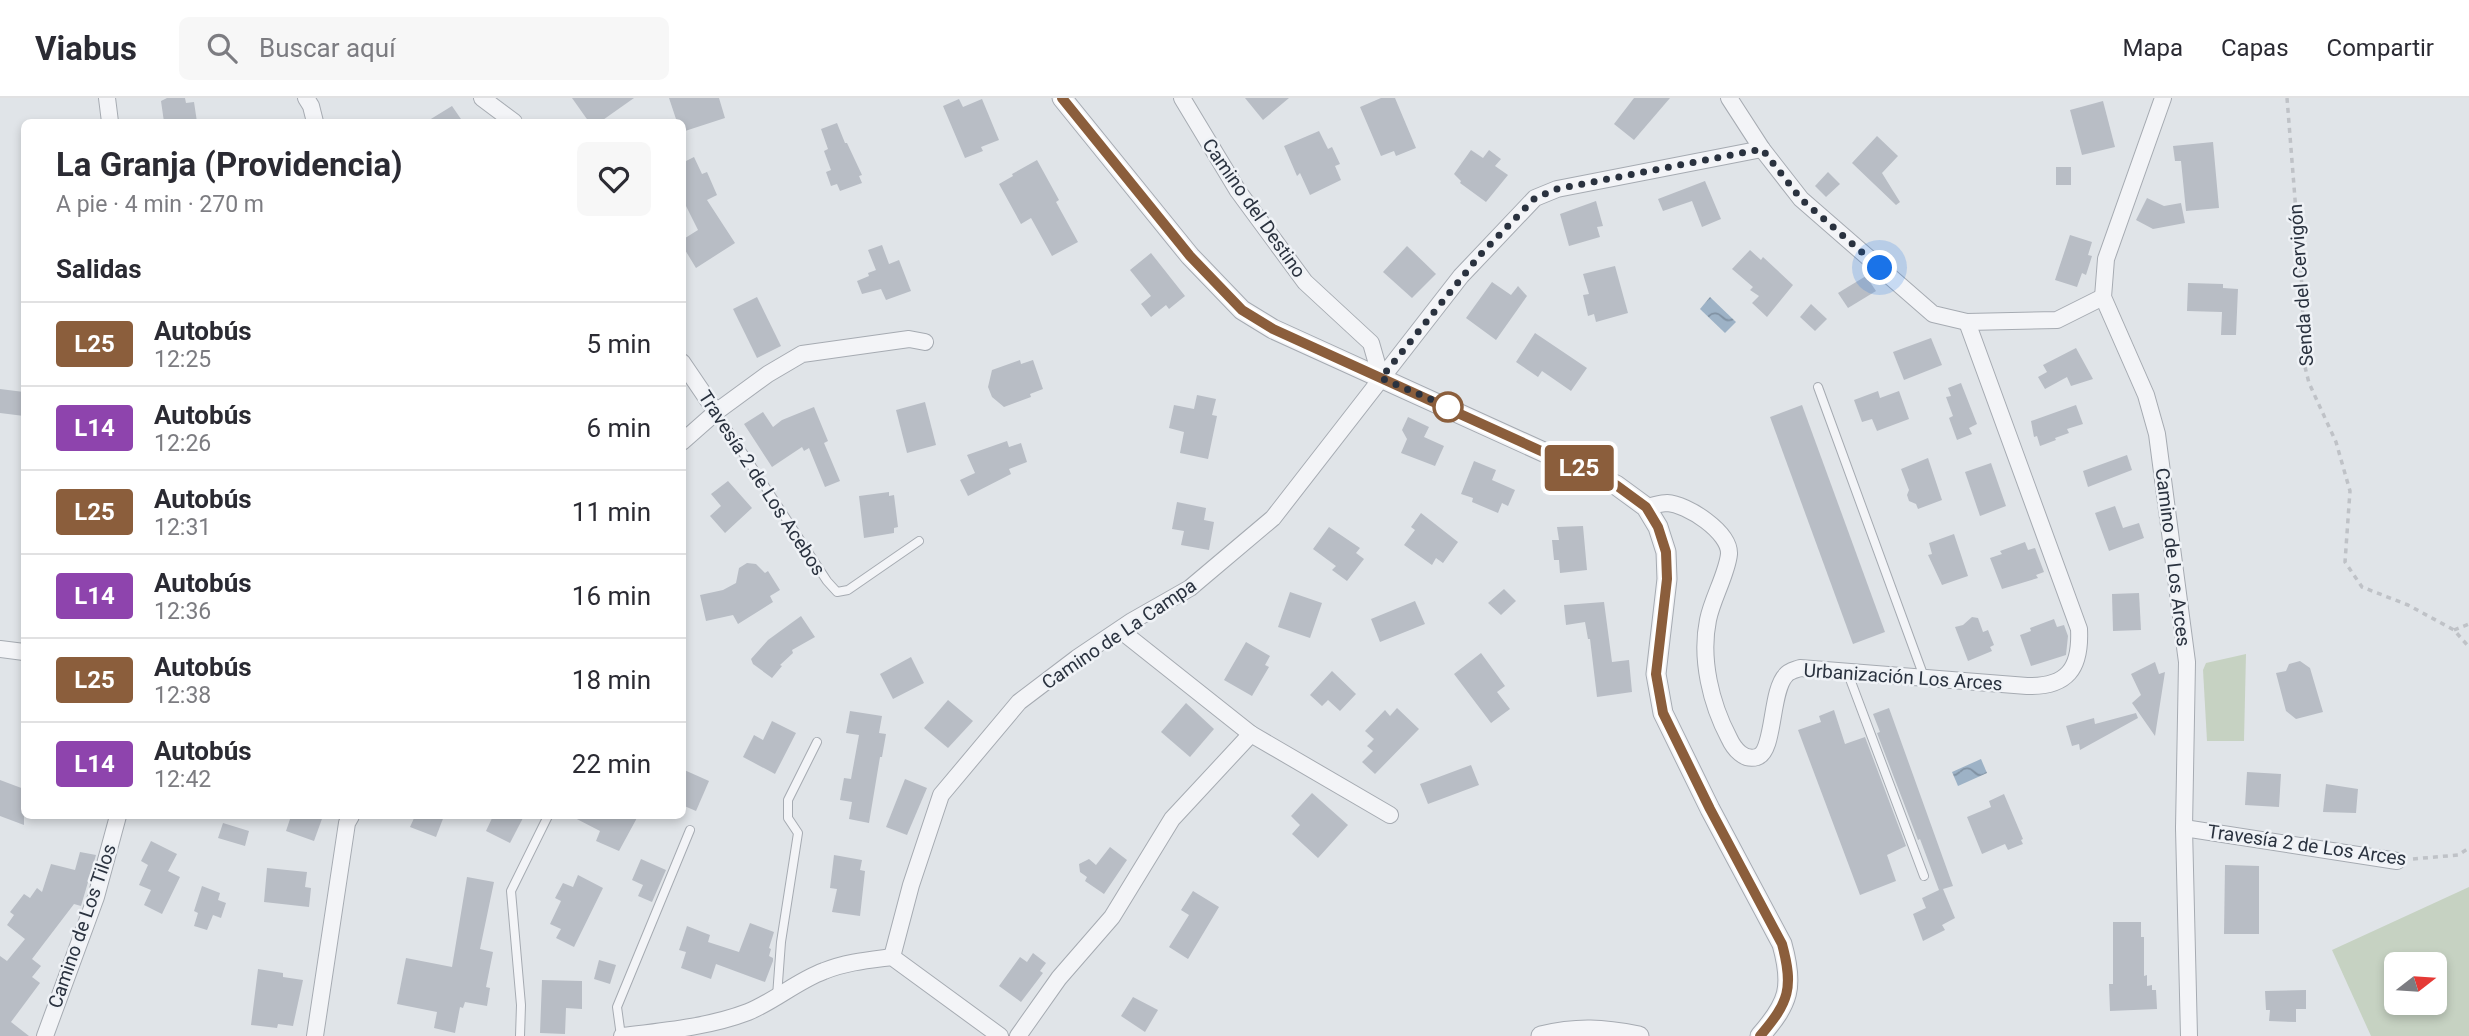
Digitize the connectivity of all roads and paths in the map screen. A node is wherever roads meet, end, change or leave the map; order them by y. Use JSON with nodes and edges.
{"nodes":[{"id":1,"x":107,"y":98,"type":"edge"},
{"id":2,"x":306,"y":98,"type":"edge"},
{"id":3,"x":482,"y":98,"type":"edge"},
{"id":4,"x":1062,"y":98,"type":"edge"},
{"id":5,"x":1182,"y":98,"type":"edge"},
{"id":6,"x":1729,"y":98,"type":"edge"},
{"id":7,"x":2163,"y":98,"type":"edge"},
{"id":8,"x":2287,"y":100,"type":"edge"},
{"id":9,"x":110,"y":119,"type":"edge"},
{"id":10,"x":314,"y":119,"type":"edge"},
{"id":11,"x":510,"y":119,"type":"edge"},
{"id":12,"x":1762,"y":149,"type":"junction"},
{"id":13,"x":2102,"y":297,"type":"junction"},
{"id":14,"x":1967,"y":322,"type":"junction"},
{"id":15,"x":925,"y":342,"type":"dead end"},
{"id":16,"x":686,"y":368,"type":"edge"},
{"id":17,"x":1381,"y":378,"type":"junction"},
{"id":18,"x":1818,"y":387,"type":"dead end"},
{"id":19,"x":716,"y":412,"type":"junction"},
{"id":20,"x":686,"y":438,"type":"edge"},
{"id":21,"x":1646,"y":507,"type":"junction"},
{"id":22,"x":919,"y":541,"type":"dead end"},
{"id":23,"x":2469,"y":624,"type":"edge"},
{"id":24,"x":1120,"y":630,"type":"junction"},
{"id":25,"x":2454,"y":630,"type":"junction"},
{"id":26,"x":2469,"y":647,"type":"edge"},
{"id":27,"x":0,"y":649,"type":"edge"},
{"id":28,"x":21,"y":652,"type":"edge"},
{"id":29,"x":1847,"y":671,"type":"junction"},
{"id":30,"x":1924,"y":677,"type":"junction"},
{"id":31,"x":1251,"y":734,"type":"junction"},
{"id":32,"x":817,"y":742,"type":"dead end"},
{"id":33,"x":1390,"y":815,"type":"dead end"},
{"id":34,"x":117,"y":819,"type":"edge"},
{"id":35,"x":349,"y":819,"type":"edge"},
{"id":36,"x":547,"y":819,"type":"edge"},
{"id":37,"x":2184,"y":828,"type":"junction"},
{"id":38,"x":690,"y":830,"type":"dead end"},
{"id":39,"x":2469,"y":848,"type":"edge"},
{"id":40,"x":2397,"y":861,"type":"joint"},
{"id":41,"x":1924,"y":876,"type":"dead end"},
{"id":42,"x":892,"y":957,"type":"junction"},
{"id":43,"x":778,"y":996,"type":"junction"},
{"id":44,"x":45,"y":1036,"type":"edge"},
{"id":45,"x":315,"y":1036,"type":"edge"},
{"id":46,"x":520,"y":1036,"type":"edge"},
{"id":47,"x":621,"y":1036,"type":"edge"},
{"id":48,"x":1000,"y":1036,"type":"edge"},
{"id":49,"x":1018,"y":1036,"type":"edge"},
{"id":50,"x":1541,"y":1036,"type":"edge"},
{"id":51,"x":1639,"y":1036,"type":"edge"},
{"id":52,"x":1760,"y":1036,"type":"edge"},
{"id":53,"x":2189,"y":1036,"type":"edge"}],
"edges":[{"from":1,"to":9,"type":"street"},
{"from":2,"to":10,"type":"street"},
{"from":3,"to":11,"type":"street"},
{"from":4,"to":17,"type":"street"},
{"from":5,"to":17,"type":"street","name":"Camino del Destino"},
{"from":6,"to":12,"type":"street"},
{"from":7,"to":13,"type":"street"},
{"from":8,"to":25,"type":"path","name":"Senda del Cervigón"},
{"from":12,"to":14,"type":"street"},
{"from":12,"to":17,"type":"street","name":"Camino de La Campa"},
{"from":13,"to":14,"type":"street"},
{"from":13,"to":37,"type":"street","name":"Camino de Los Arces"},
{"from":14,"to":30,"type":"street","name":"Urbanización Los Arces"},
{"from":15,"to":19,"type":"street"},
{"from":16,"to":19,"type":"street","name":"Travesía 2 de Los Acebos"},
{"from":17,"to":21,"type":"street"},
{"from":17,"to":24,"type":"street","name":"Camino de La Campa"},
{"from":18,"to":30,"type":"lane"},
{"from":19,"to":20,"type":"street"},
{"from":19,"to":22,"type":"lane","name":"Travesía 2 de Los Acebos"},
{"from":21,"to":29,"type":"street","name":"Urbanización Los Arces"},
{"from":21,"to":52,"type":"street"},
{"from":23,"to":25,"type":"path"},
{"from":24,"to":31,"type":"street"},
{"from":24,"to":42,"type":"street","name":"Camino de La Campa"},
{"from":25,"to":26,"type":"path","name":"Senda del Cervigón"},
{"from":27,"to":28,"type":"street"},
{"from":29,"to":30,"type":"street","name":"Urbanización Los Arces"},
{"from":29,"to":41,"type":"lane"},
{"from":31,"to":33,"type":"street"},
{"from":31,"to":49,"type":"street"},
{"from":32,"to":43,"type":"lane"},
{"from":34,"to":44,"type":"street","name":"Camino de Los Tilos"},
{"from":35,"to":45,"type":"street"},
{"from":36,"to":46,"type":"lane"},
{"from":37,"to":40,"type":"street","name":"Travesía 2 de Los Arces"},
{"from":37,"to":53,"type":"street","name":"Camino de Los Arces"},
{"from":38,"to":47,"type":"lane"},
{"from":39,"to":40,"type":"path","name":"Travesía 2 de Los Arces"},
{"from":42,"to":43,"type":"street"},
{"from":42,"to":48,"type":"street"},
{"from":43,"to":47,"type":"street"},
{"from":50,"to":51,"type":"street"}]}
